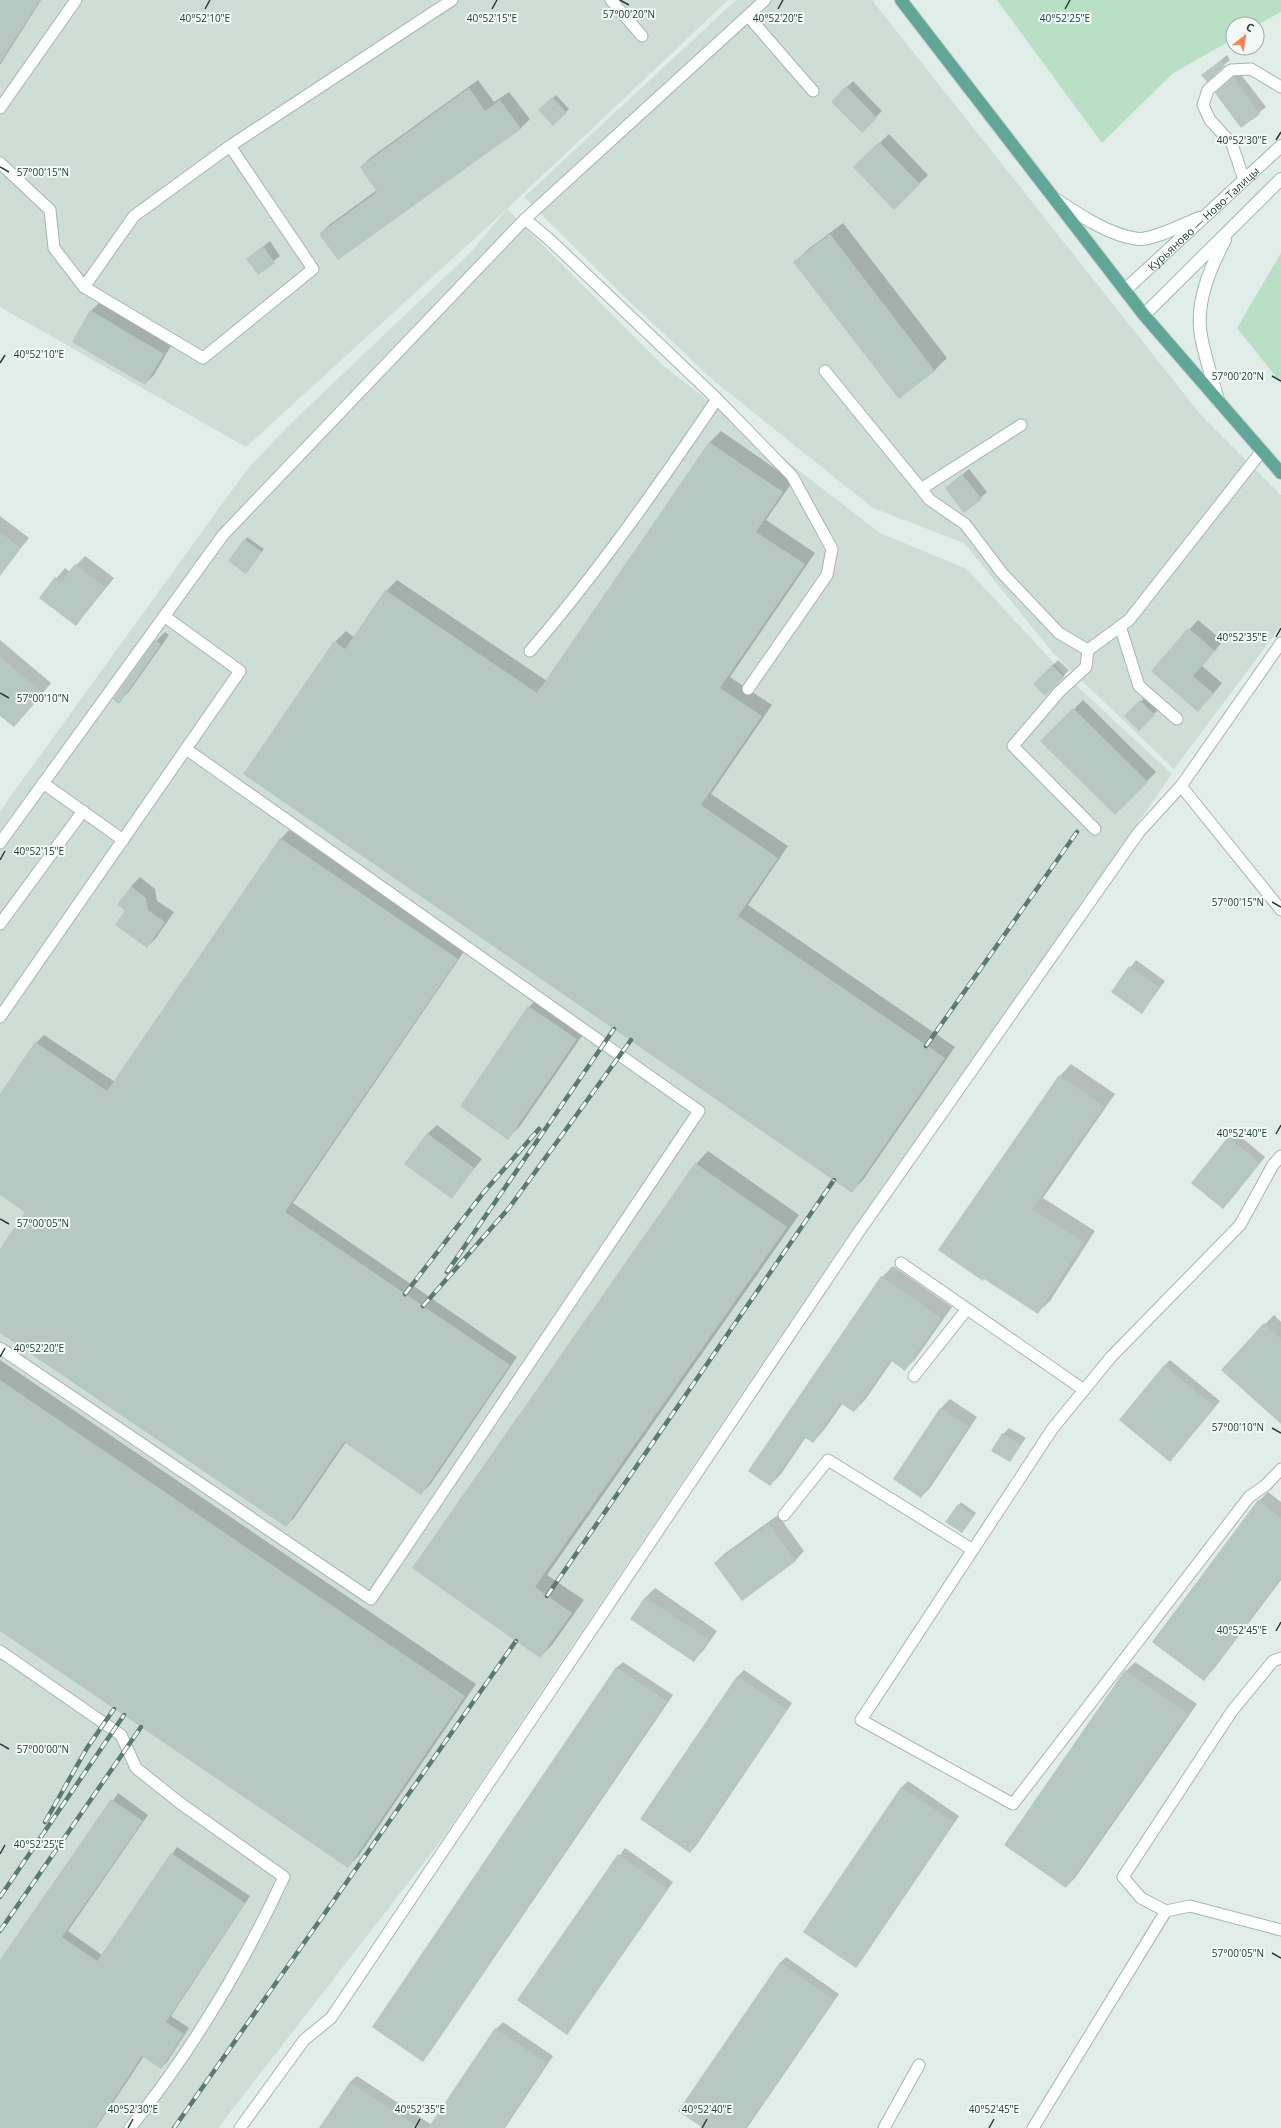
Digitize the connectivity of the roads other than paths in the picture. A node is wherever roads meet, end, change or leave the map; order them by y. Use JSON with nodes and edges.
{"nodes":[{"id":1,"x":76,"y":0,"type":"edge"},
{"id":2,"x":452,"y":0,"type":"edge"},
{"id":3,"x":611,"y":0,"type":"edge"},
{"id":4,"x":765,"y":0,"type":"edge"},
{"id":5,"x":901,"y":0,"type":"edge"},
{"id":6,"x":748,"y":16,"type":"junction"},
{"id":7,"x":642,"y":36,"type":"dead end"},
{"id":8,"x":1281,"y":87,"type":"edge"},
{"id":9,"x":813,"y":91,"type":"dead end"},
{"id":10,"x":0,"y":108,"type":"edge"},
{"id":11,"x":230,"y":146,"type":"junction"},
{"id":12,"x":1281,"y":146,"type":"edge"},
{"id":13,"x":0,"y":163,"type":"edge"},
{"id":14,"x":1281,"y":179,"type":"edge"},
{"id":15,"x":1244,"y":180,"type":"junction"},
{"id":16,"x":1055,"y":199,"type":"junction"},
{"id":17,"x":1206,"y":216,"type":"junction"},
{"id":18,"x":525,"y":220,"type":"junction"},
{"id":19,"x":1230,"y":229,"type":"junction"},
{"id":20,"x":84,"y":287,"type":"junction"},
{"id":21,"x":1125,"y":290,"type":"junction"},
{"id":22,"x":1144,"y":315,"type":"junction"},
{"id":23,"x":825,"y":371,"type":"dead end"},
{"id":24,"x":717,"y":398,"type":"junction"},
{"id":25,"x":1218,"y":402,"type":"junction"},
{"id":26,"x":1021,"y":425,"type":"dead end"},
{"id":27,"x":1261,"y":452,"type":"junction"},
{"id":28,"x":1281,"y":473,"type":"edge"},
{"id":29,"x":921,"y":489,"type":"junction"},
{"id":30,"x":164,"y":616,"type":"junction"},
{"id":31,"x":1120,"y":626,"type":"junction"},
{"id":32,"x":1281,"y":643,"type":"edge"},
{"id":33,"x":1088,"y":650,"type":"junction"},
{"id":34,"x":530,"y":651,"type":"dead end"},
{"id":35,"x":748,"y":689,"type":"dead end"},
{"id":36,"x":1177,"y":719,"type":"dead end"},
{"id":37,"x":186,"y":749,"type":"junction"},
{"id":38,"x":43,"y":783,"type":"junction"},
{"id":39,"x":1180,"y":786,"type":"junction"},
{"id":40,"x":83,"y":811,"type":"junction"},
{"id":41,"x":1095,"y":829,"type":"dead end"},
{"id":42,"x":123,"y":840,"type":"junction"},
{"id":43,"x":0,"y":844,"type":"edge"},
{"id":44,"x":1281,"y":910,"type":"edge"},
{"id":45,"x":0,"y":924,"type":"edge"},
{"id":46,"x":0,"y":1017,"type":"edge"},
{"id":47,"x":1281,"y":1156,"type":"edge"},
{"id":48,"x":901,"y":1263,"type":"dead end"},
{"id":49,"x":967,"y":1309,"type":"junction"},
{"id":50,"x":0,"y":1348,"type":"edge"},
{"id":51,"x":914,"y":1376,"type":"dead end"},
{"id":52,"x":1084,"y":1390,"type":"junction"},
{"id":53,"x":1281,"y":1469,"type":"edge"},
{"id":54,"x":784,"y":1515,"type":"dead end"},
{"id":55,"x":973,"y":1550,"type":"junction"},
{"id":56,"x":0,"y":1651,"type":"edge"},
{"id":57,"x":1281,"y":1658,"type":"edge"},
{"id":58,"x":1166,"y":1911,"type":"junction"},
{"id":59,"x":1281,"y":1930,"type":"edge"},
{"id":60,"x":919,"y":2066,"type":"dead end"},
{"id":61,"x":130,"y":2128,"type":"edge"},
{"id":62,"x":240,"y":2128,"type":"edge"},
{"id":63,"x":884,"y":2128,"type":"edge"},
{"id":64,"x":1033,"y":2128,"type":"edge"}],
"edges":[{"from":1,"to":10,"type":"lane"},
{"from":2,"to":11,"type":"lane"},
{"from":3,"to":7,"type":"lane"},
{"from":4,"to":6,"type":"lane"},
{"from":5,"to":16,"type":"main road"},
{"from":6,"to":9,"type":"lane"},
{"from":6,"to":18,"type":"lane"},
{"from":8,"to":15,"type":"lane"},
{"from":11,"to":20,"type":"lane"},
{"from":11,"to":20,"type":"lane"},
{"from":12,"to":15,"type":"main road","name":"Курьяново — Ново-Талицы"},
{"from":13,"to":20,"type":"lane"},
{"from":14,"to":19,"type":"main road"},
{"from":15,"to":17,"type":"main road","name":"Курьяново — Ново-Талицы"},
{"from":16,"to":17,"type":"main road"},
{"from":16,"to":21,"type":"main road"},
{"from":17,"to":21,"type":"main road","name":"Курьяново — Ново-Талицы"},
{"from":18,"to":24,"type":"lane"},
{"from":18,"to":30,"type":"lane"},
{"from":19,"to":22,"type":"main road"},
{"from":19,"to":25,"type":"main road"},
{"from":21,"to":22,"type":"main road"},
{"from":22,"to":25,"type":"main road"},
{"from":23,"to":29,"type":"lane"},
{"from":24,"to":34,"type":"lane"},
{"from":24,"to":35,"type":"lane"},
{"from":25,"to":27,"type":"main road"},
{"from":26,"to":29,"type":"lane"},
{"from":27,"to":28,"type":"main road"},
{"from":27,"to":31,"type":"lane"},
{"from":29,"to":33,"type":"lane"},
{"from":30,"to":37,"type":"lane"},
{"from":30,"to":38,"type":"lane"},
{"from":31,"to":33,"type":"lane"},
{"from":31,"to":36,"type":"lane"},
{"from":32,"to":39,"type":"lane"},
{"from":33,"to":41,"type":"lane"},
{"from":37,"to":42,"type":"lane"},
{"from":37,"to":50,"type":"lane"},
{"from":38,"to":40,"type":"lane"},
{"from":38,"to":43,"type":"lane"},
{"from":39,"to":44,"type":"lane"},
{"from":39,"to":62,"type":"lane"},
{"from":40,"to":42,"type":"lane"},
{"from":40,"to":45,"type":"lane"},
{"from":42,"to":46,"type":"lane"},
{"from":47,"to":52,"type":"lane"},
{"from":48,"to":49,"type":"lane"},
{"from":49,"to":51,"type":"lane"},
{"from":49,"to":52,"type":"lane"},
{"from":52,"to":55,"type":"lane"},
{"from":53,"to":55,"type":"lane"},
{"from":54,"to":55,"type":"lane"},
{"from":56,"to":61,"type":"lane"},
{"from":57,"to":58,"type":"lane"},
{"from":58,"to":59,"type":"lane"},
{"from":58,"to":64,"type":"lane"},
{"from":60,"to":63,"type":"lane"}]}
